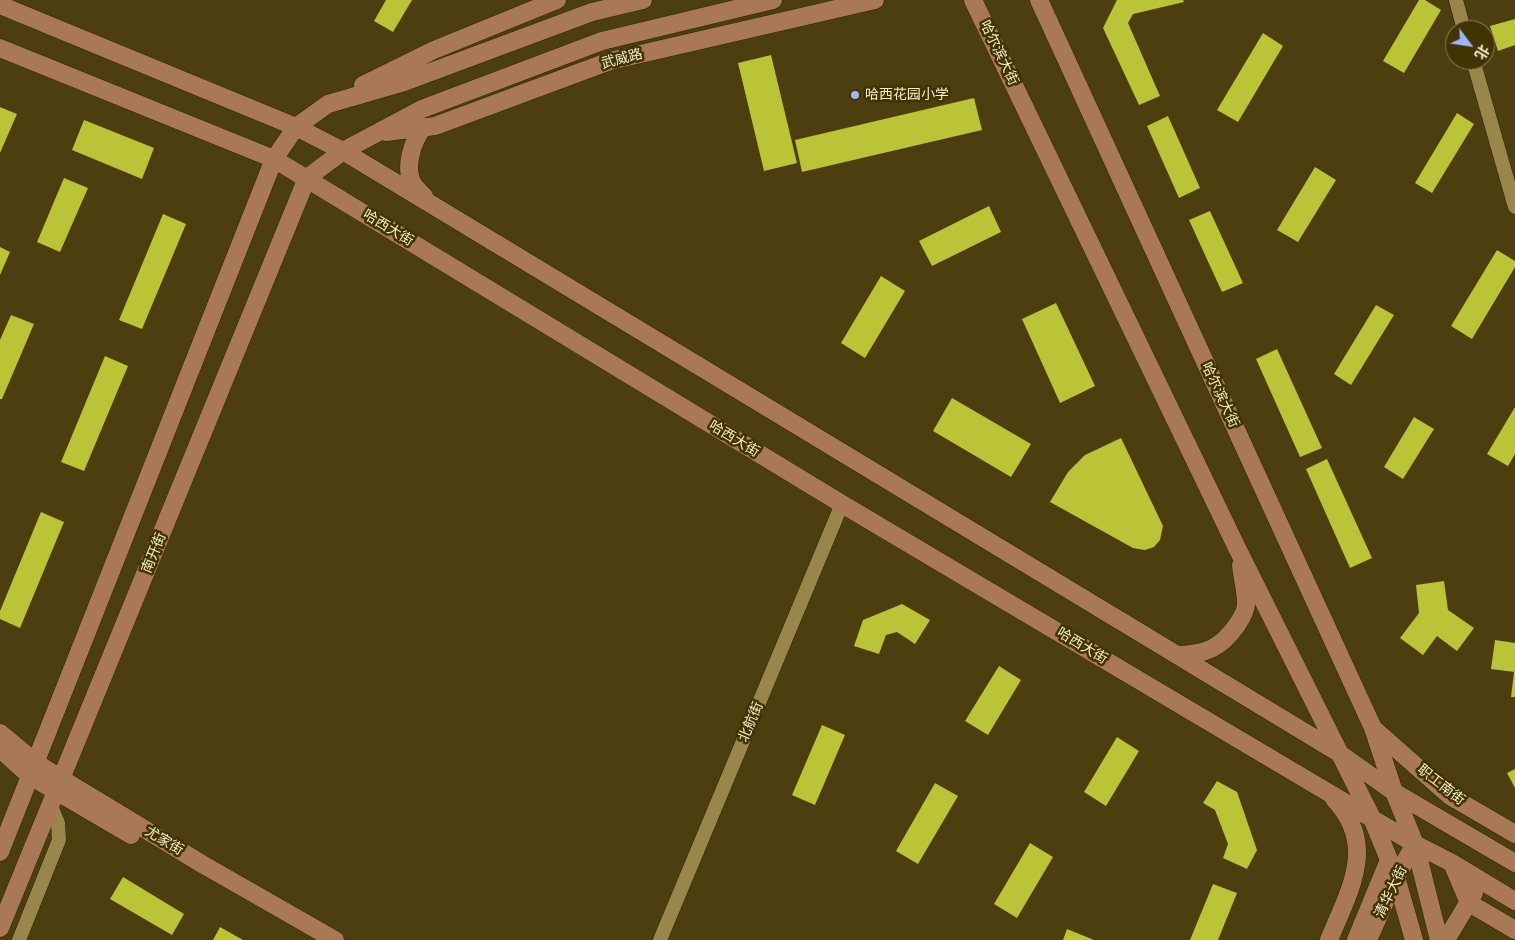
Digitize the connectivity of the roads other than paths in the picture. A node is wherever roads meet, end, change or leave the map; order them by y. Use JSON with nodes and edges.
{"nodes":[{"id":1,"x":557,"y":0,"type":"edge"},
{"id":2,"x":643,"y":0,"type":"edge"},
{"id":3,"x":773,"y":0,"type":"edge"},
{"id":4,"x":875,"y":0,"type":"edge"},
{"id":5,"x":973,"y":0,"type":"edge"},
{"id":6,"x":1039,"y":0,"type":"edge"},
{"id":7,"x":1456,"y":0,"type":"edge"},
{"id":8,"x":0,"y":5,"type":"edge"},
{"id":9,"x":1461,"y":20,"type":"edge"},
{"id":10,"x":0,"y":48,"type":"edge"},
{"id":11,"x":1476,"y":70,"type":"edge"},
{"id":12,"x":328,"y":104,"type":"junction"},
{"id":13,"x":296,"y":127,"type":"junction"},
{"id":14,"x":424,"y":127,"type":"junction"},
{"id":15,"x":374,"y":134,"type":"junction"},
{"id":16,"x":343,"y":151,"type":"junction"},
{"id":17,"x":274,"y":159,"type":"junction"},
{"id":18,"x":307,"y":178,"type":"junction"},
{"id":19,"x":431,"y":204,"type":"junction"},
{"id":20,"x":1515,"y":207,"type":"edge"},
{"id":21,"x":842,"y":504,"type":"junction"},
{"id":22,"x":1239,"y":552,"type":"junction"},
{"id":23,"x":1178,"y":654,"type":"junction"},
{"id":24,"x":1373,"y":728,"type":"junction"},
{"id":25,"x":0,"y":733,"type":"edge"},
{"id":26,"x":0,"y":749,"type":"edge"},
{"id":27,"x":1339,"y":753,"type":"junction"},
{"id":28,"x":33,"y":769,"type":"junction"},
{"id":29,"x":1324,"y":790,"type":"junction"},
{"id":30,"x":56,"y":792,"type":"junction"},
{"id":31,"x":1394,"y":792,"type":"junction"},
{"id":32,"x":1372,"y":818,"type":"junction"},
{"id":33,"x":1515,"y":834,"type":"edge"},
{"id":34,"x":1415,"y":844,"type":"junction"},
{"id":35,"x":0,"y":852,"type":"edge"},
{"id":36,"x":1389,"y":860,"type":"junction"},
{"id":37,"x":1452,"y":863,"type":"junction"},
{"id":38,"x":1515,"y":863,"type":"edge"},
{"id":39,"x":1396,"y":877,"type":"junction"},
{"id":40,"x":1481,"y":882,"type":"junction"},
{"id":41,"x":1515,"y":901,"type":"edge"},
{"id":42,"x":1469,"y":903,"type":"junction"},
{"id":43,"x":0,"y":928,"type":"edge"},
{"id":44,"x":1515,"y":930,"type":"edge"},
{"id":45,"x":19,"y":940,"type":"edge"},
{"id":46,"x":316,"y":940,"type":"edge"},
{"id":47,"x":335,"y":940,"type":"edge"},
{"id":48,"x":660,"y":940,"type":"edge"},
{"id":49,"x":1329,"y":940,"type":"edge"},
{"id":50,"x":1356,"y":940,"type":"edge"},
{"id":51,"x":1368,"y":940,"type":"edge"},
{"id":52,"x":1414,"y":940,"type":"edge"},
{"id":53,"x":1439,"y":940,"type":"edge"},
{"id":54,"x":1446,"y":940,"type":"edge"}],
"edges":[{"from":1,"to":12,"type":"main road"},
{"from":2,"to":12,"type":"main road"},
{"from":3,"to":15,"type":"main road","name":"武威路"},
{"from":4,"to":14,"type":"main road","name":"武威路"},
{"from":5,"to":22,"type":"main road","name":"哈尔滨大街"},
{"from":6,"to":24,"type":"main road","name":"哈尔滨大街"},
{"from":7,"to":9,"type":"street"},
{"from":8,"to":13,"type":"main road"},
{"from":10,"to":17,"type":"main road","name":"哈西大街"},
{"from":11,"to":20,"type":"street"},
{"from":12,"to":13,"type":"main road"},
{"from":13,"to":16,"type":"main road"},
{"from":13,"to":17,"type":"main road"},
{"from":14,"to":15,"type":"main road","name":"武威路"},
{"from":14,"to":19,"type":"main road"},
{"from":15,"to":16,"type":"main road","name":"武威路"},
{"from":16,"to":18,"type":"main road","name":"武威路"},
{"from":16,"to":19,"type":"main road"},
{"from":17,"to":18,"type":"main road","name":"哈西大街"},
{"from":17,"to":28,"type":"main road"},
{"from":18,"to":21,"type":"main road","name":"哈西大街"},
{"from":18,"to":30,"type":"main road","name":"南开街"},
{"from":19,"to":23,"type":"main road"},
{"from":21,"to":29,"type":"main road","name":"哈西大街"},
{"from":21,"to":48,"type":"street","name":"北航街"},
{"from":22,"to":23,"type":"main road"},
{"from":22,"to":27,"type":"main road","name":"哈尔滨大街"},
{"from":23,"to":27,"type":"main road"},
{"from":24,"to":31,"type":"main road","name":"哈尔滨大街"},
{"from":24,"to":33,"type":"main road","name":"职工南街"},
{"from":25,"to":28,"type":"main road","name":"尤家街"},
{"from":26,"to":28,"type":"main road","name":"尤家街"},
{"from":27,"to":31,"type":"main road"},
{"from":27,"to":32,"type":"main road","name":"哈尔滨大街"},
{"from":28,"to":30,"type":"main road","name":"尤家街"},
{"from":28,"to":35,"type":"main road"},
{"from":29,"to":32,"type":"main road","name":"哈西大街"},
{"from":29,"to":49,"type":"main road"},
{"from":30,"to":43,"type":"main road","name":"南开街"},
{"from":30,"to":45,"type":"street"},
{"from":30,"to":46,"type":"main road","name":"尤家街"},
{"from":30,"to":47,"type":"main road","name":"尤家街"},
{"from":31,"to":34,"type":"main road","name":"哈尔滨大街"},
{"from":31,"to":38,"type":"main road","name":"职工南街"},
{"from":32,"to":34,"type":"main road","name":"哈西大街"},
{"from":32,"to":36,"type":"main road","name":"哈尔滨大街"},
{"from":34,"to":37,"type":"main road","name":"哈西大街"},
{"from":34,"to":39,"type":"main road","name":"清华大街"},
{"from":34,"to":53,"type":"main road","name":"哈尔滨大街"},
{"from":36,"to":39,"type":"main road","name":"哈尔滨大街"},
{"from":36,"to":50,"type":"main road","name":"清华大街"},
{"from":37,"to":40,"type":"main road"},
{"from":37,"to":42,"type":"main road"},
{"from":39,"to":51,"type":"main road","name":"清华大街"},
{"from":39,"to":52,"type":"main road","name":"哈尔滨大街"},
{"from":40,"to":41,"type":"main road"},
{"from":40,"to":42,"type":"main road"},
{"from":42,"to":44,"type":"main road"},
{"from":42,"to":54,"type":"main road"}]}
